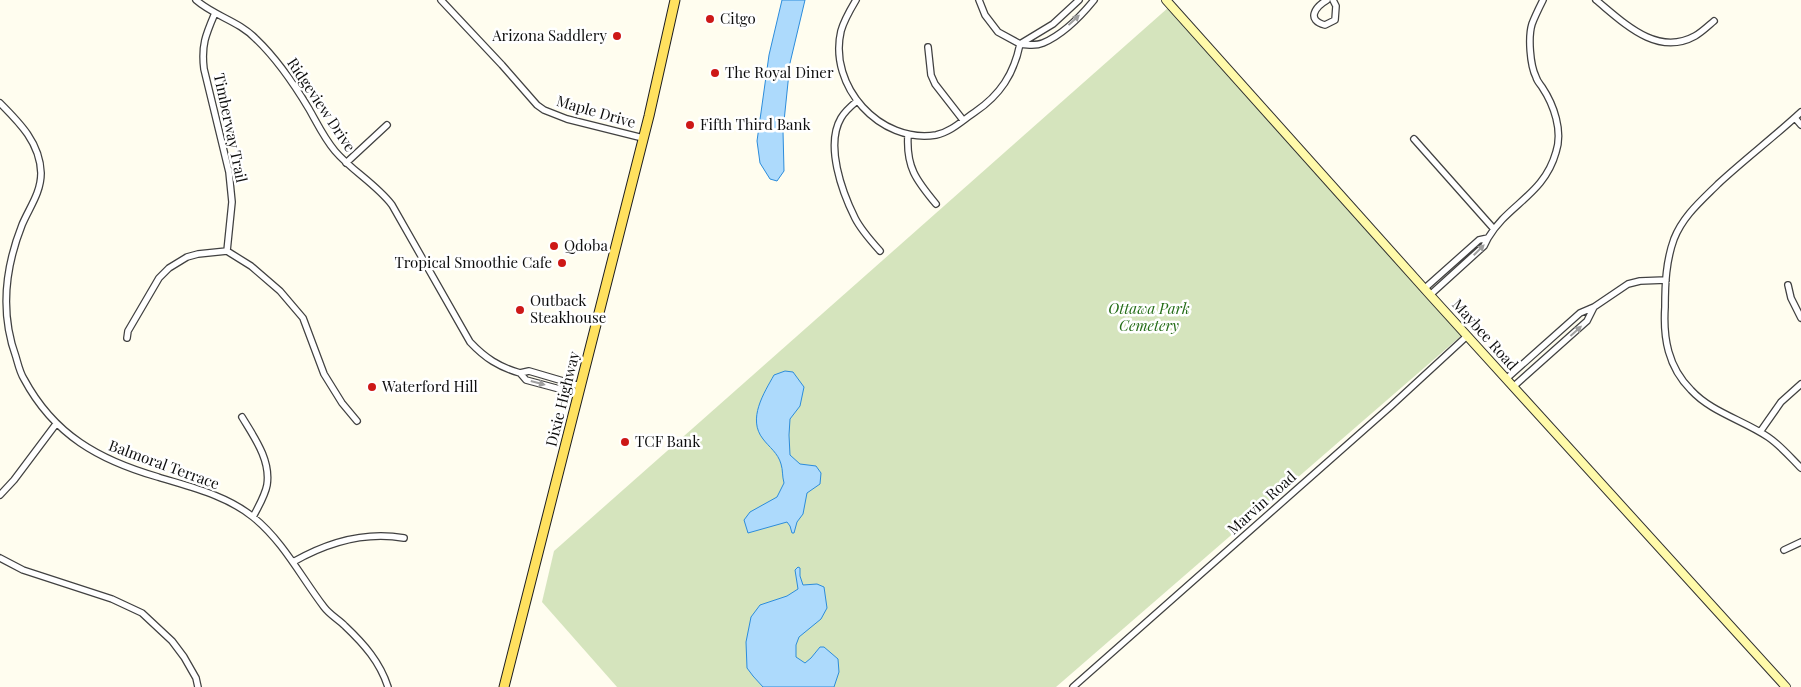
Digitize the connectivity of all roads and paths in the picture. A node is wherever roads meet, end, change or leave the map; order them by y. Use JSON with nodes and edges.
{"nodes":[{"id":1,"x":196,"y":0,"type":"edge"},
{"id":2,"x":441,"y":0,"type":"edge"},
{"id":3,"x":675,"y":0,"type":"edge"},
{"id":4,"x":856,"y":0,"type":"edge"},
{"id":5,"x":979,"y":0,"type":"edge"},
{"id":6,"x":1079,"y":0,"type":"edge"},
{"id":7,"x":1094,"y":0,"type":"edge"},
{"id":8,"x":1166,"y":0,"type":"edge"},
{"id":9,"x":1327,"y":0,"type":"edge"},
{"id":10,"x":1333,"y":0,"type":"edge"},
{"id":11,"x":1543,"y":0,"type":"edge"},
{"id":12,"x":1596,"y":0,"type":"edge"},
{"id":13,"x":215,"y":12,"type":"junction"},
{"id":14,"x":1714,"y":21,"type":"dead end"},
{"id":15,"x":1053,"y":24,"type":"junction"},
{"id":16,"x":1060,"y":33,"type":"junction"},
{"id":17,"x":1020,"y":44,"type":"junction"},
{"id":18,"x":928,"y":47,"type":"dead end"},
{"id":19,"x":857,"y":101,"type":"junction"},
{"id":20,"x":0,"y":103,"type":"edge"},
{"id":21,"x":1801,"y":112,"type":"edge"},
{"id":22,"x":1795,"y":118,"type":"junction"},
{"id":23,"x":963,"y":120,"type":"junction"},
{"id":24,"x":387,"y":125,"type":"dead end"},
{"id":25,"x":1801,"y":125,"type":"edge"},
{"id":26,"x":908,"y":135,"type":"junction"},
{"id":27,"x":643,"y":138,"type":"junction"},
{"id":28,"x":1414,"y":139,"type":"dead end"},
{"id":29,"x":346,"y":163,"type":"junction"},
{"id":30,"x":936,"y":204,"type":"dead end"},
{"id":31,"x":1493,"y":228,"type":"junction"},
{"id":32,"x":1488,"y":238,"type":"junction"},
{"id":33,"x":227,"y":251,"type":"junction"},
{"id":34,"x":880,"y":252,"type":"dead end"},
{"id":35,"x":1459,"y":258,"type":"junction"},
{"id":36,"x":1464,"y":264,"type":"junction"},
{"id":37,"x":1666,"y":280,"type":"junction"},
{"id":38,"x":1788,"y":285,"type":"dead end"},
{"id":39,"x":1427,"y":292,"type":"junction"},
{"id":40,"x":1594,"y":307,"type":"junction"},
{"id":41,"x":1801,"y":318,"type":"edge"},
{"id":42,"x":1467,"y":336,"type":"junction"},
{"id":43,"x":1553,"y":337,"type":"junction"},
{"id":44,"x":127,"y":338,"type":"dead end"},
{"id":45,"x":1560,"y":345,"type":"junction"},
{"id":46,"x":1506,"y":379,"type":"junction"},
{"id":47,"x":1801,"y":384,"type":"edge"},
{"id":48,"x":1513,"y":387,"type":"junction"},
{"id":49,"x":579,"y":390,"type":"junction"},
{"id":50,"x":242,"y":417,"type":"dead end"},
{"id":51,"x":357,"y":421,"type":"dead end"},
{"id":52,"x":56,"y":424,"type":"junction"},
{"id":53,"x":1760,"y":432,"type":"junction"},
{"id":54,"x":1801,"y":468,"type":"edge"},
{"id":55,"x":0,"y":495,"type":"edge"},
{"id":56,"x":253,"y":517,"type":"junction"},
{"id":57,"x":404,"y":538,"type":"dead end"},
{"id":58,"x":1801,"y":542,"type":"edge"},
{"id":59,"x":1784,"y":550,"type":"dead end"},
{"id":60,"x":0,"y":558,"type":"edge"},
{"id":61,"x":293,"y":562,"type":"junction"},
{"id":62,"x":198,"y":687,"type":"edge"},
{"id":63,"x":388,"y":687,"type":"edge"},
{"id":64,"x":504,"y":687,"type":"edge"},
{"id":65,"x":1072,"y":687,"type":"edge"},
{"id":66,"x":1786,"y":687,"type":"edge"}],
"edges":[{"from":1,"to":13,"type":"street","name":"Ridgeview Drive"},
{"from":2,"to":27,"type":"street","name":"Maple Drive"},
{"from":3,"to":27,"type":"main road","name":"Dixie Highway"},
{"from":4,"to":19,"type":"street"},
{"from":5,"to":17,"type":"street"},
{"from":6,"to":15,"type":"street"},
{"from":16,"to":7,"type":"street","one_way":true},
{"from":8,"to":39,"type":"main road","name":"Maybee Road"},
{"from":9,"to":10,"type":"street"},
{"from":11,"to":31,"type":"street"},
{"from":12,"to":14,"type":"street"},
{"from":13,"to":29,"type":"street","name":"Ridgeview Drive"},
{"from":13,"to":33,"type":"street","name":"Timberway Trail"},
{"from":15,"to":16,"type":"street"},
{"from":15,"to":17,"type":"street"},
{"from":16,"to":17,"type":"street"},
{"from":17,"to":23,"type":"street"},
{"from":18,"to":23,"type":"street"},
{"from":19,"to":26,"type":"street"},
{"from":19,"to":34,"type":"street"},
{"from":20,"to":52,"type":"street","name":"Balmoral Terrace"},
{"from":21,"to":22,"type":"street"},
{"from":22,"to":25,"type":"street"},
{"from":22,"to":37,"type":"street"},
{"from":23,"to":26,"type":"street"},
{"from":24,"to":29,"type":"street"},
{"from":26,"to":30,"type":"street"},
{"from":27,"to":49,"type":"main road","name":"Dixie Highway"},
{"from":28,"to":31,"type":"street"},
{"from":29,"to":49,"type":"street","name":"Ridgeview Drive"},
{"from":31,"to":32,"type":"street"},
{"from":32,"to":35,"type":"street"},
{"from":36,"to":32,"type":"street","one_way":true},
{"from":33,"to":44,"type":"street"},
{"from":33,"to":51,"type":"street"},
{"from":35,"to":36,"type":"street"},
{"from":35,"to":39,"type":"street"},
{"from":36,"to":39,"type":"street"},
{"from":37,"to":40,"type":"street"},
{"from":37,"to":53,"type":"street"},
{"from":38,"to":41,"type":"street"},
{"from":39,"to":42,"type":"main road","name":"Maybee Road"},
{"from":40,"to":43,"type":"street"},
{"from":45,"to":40,"type":"street","one_way":true},
{"from":42,"to":46,"type":"main road","name":"Maybee Road"},
{"from":42,"to":65,"type":"street","name":"Marvin Road"},
{"from":43,"to":45,"type":"street"},
{"from":43,"to":46,"type":"street"},
{"from":45,"to":48,"type":"street"},
{"from":46,"to":48,"type":"main road","name":"Maybee Road"},
{"from":47,"to":53,"type":"street"},
{"from":48,"to":66,"type":"main road","name":"Maybee Road"},
{"from":49,"to":64,"type":"main road","name":"Dixie Highway"},
{"from":50,"to":56,"type":"street"},
{"from":52,"to":55,"type":"street"},
{"from":52,"to":56,"type":"street","name":"Balmoral Terrace"},
{"from":53,"to":54,"type":"street"},
{"from":56,"to":61,"type":"street","name":"Balmoral Terrace"},
{"from":57,"to":61,"type":"street"},
{"from":58,"to":59,"type":"street"},
{"from":60,"to":62,"type":"street"},
{"from":61,"to":63,"type":"street","name":"Balmoral Terrace"}]}
